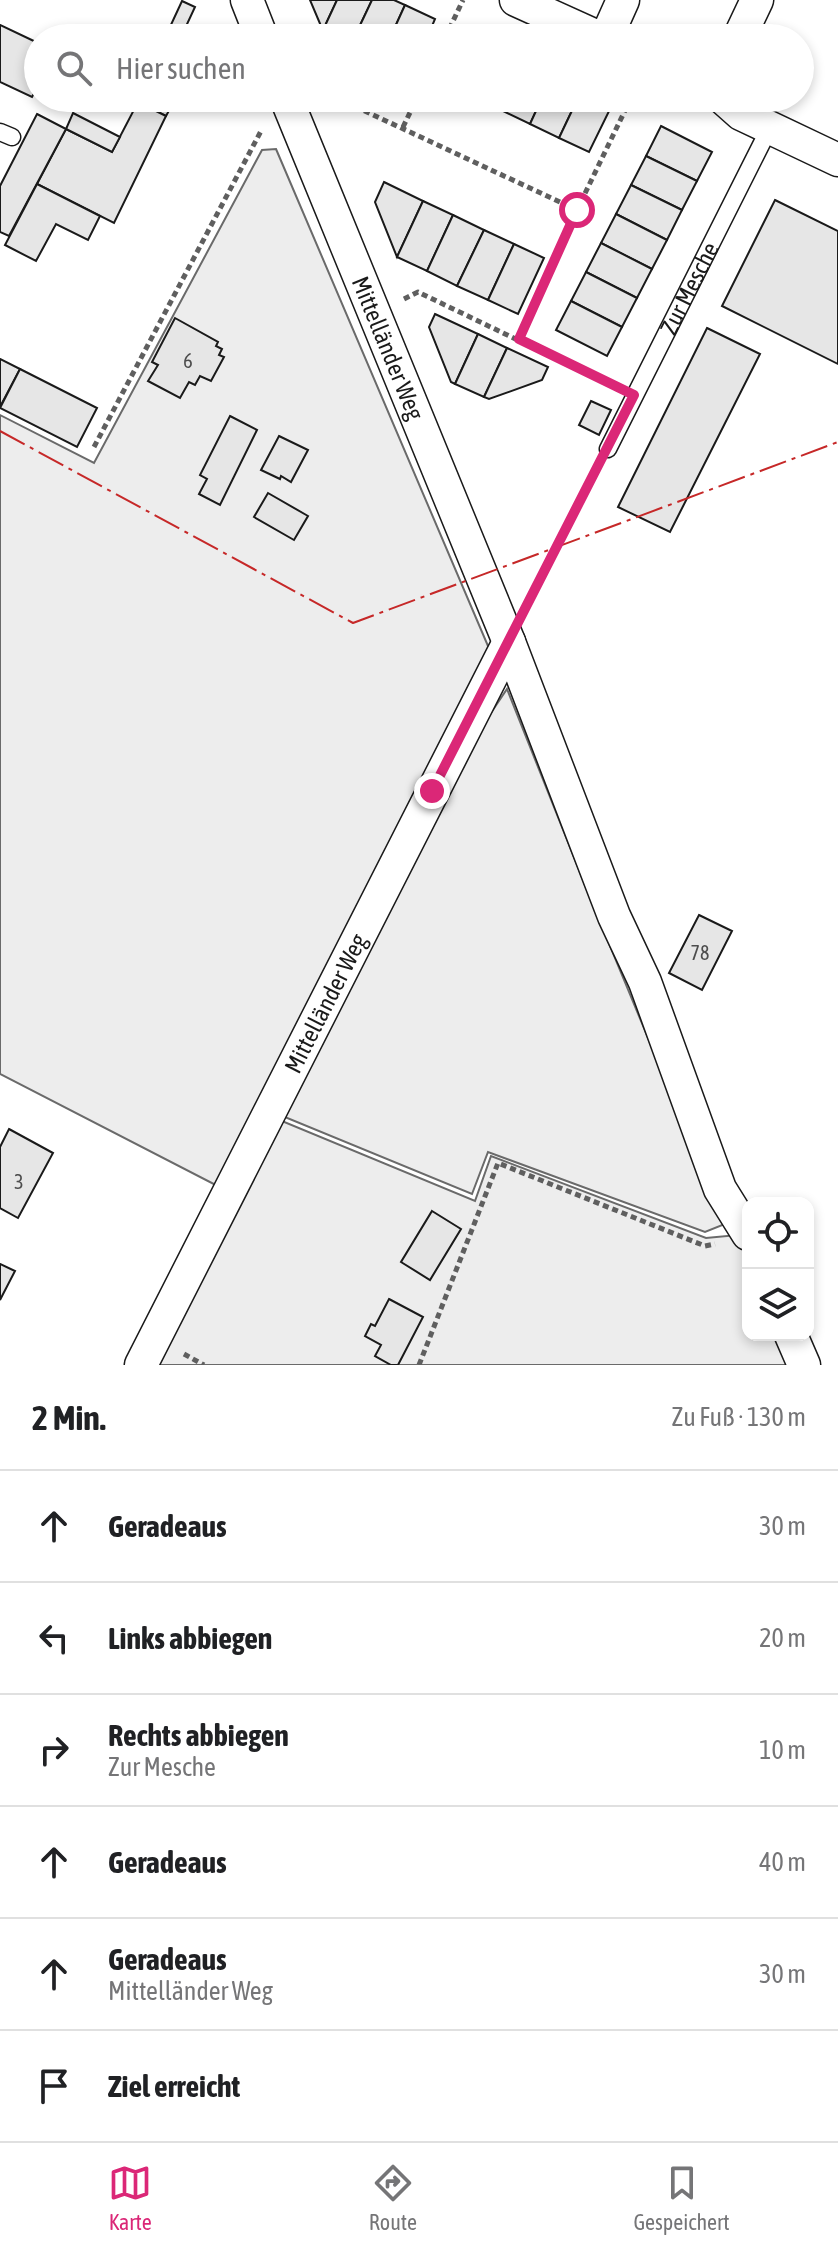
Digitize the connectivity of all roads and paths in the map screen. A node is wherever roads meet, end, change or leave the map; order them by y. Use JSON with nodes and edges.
{"nodes":[{"id":1,"x":247,"y":0,"type":"edge"},
{"id":2,"x":463,"y":0,"type":"edge"},
{"id":3,"x":516,"y":0,"type":"edge"},
{"id":4,"x":623,"y":0,"type":"edge"},
{"id":5,"x":757,"y":0,"type":"edge"},
{"id":6,"x":256,"y":24,"type":"edge"},
{"id":7,"x":452,"y":24,"type":"edge"},
{"id":8,"x":571,"y":24,"type":"edge"},
{"id":9,"x":610,"y":24,"type":"edge"},
{"id":10,"x":746,"y":24,"type":"edge"},
{"id":11,"x":292,"y":112,"type":"edge"},
{"id":12,"x":369,"y":112,"type":"edge"},
{"id":13,"x":410,"y":112,"type":"edge"},
{"id":14,"x":624,"y":112,"type":"edge"},
{"id":15,"x":739,"y":112,"type":"edge"},
{"id":16,"x":264,"y":126,"type":"dead end"},
{"id":17,"x":403,"y":127,"type":"junction"},
{"id":18,"x":770,"y":127,"type":"junction"},
{"id":19,"x":838,"y":160,"type":"edge"},
{"id":20,"x":577,"y":210,"type":"junction"},
{"id":21,"x":374,"y":312,"type":"junction"},
{"id":22,"x":519,"y":339,"type":"junction"},
{"id":23,"x":634,"y":395,"type":"junction"},
{"id":24,"x":94,"y":447,"type":"dead end"},
{"id":25,"x":608,"y":449,"type":"joint"},
{"id":26,"x":509,"y":642,"type":"junction"},
{"id":27,"x":734,"y":1238,"type":"edge"},
{"id":28,"x":794,"y":1341,"type":"edge"},
{"id":29,"x":141,"y":1365,"type":"edge"},
{"id":30,"x":419,"y":1365,"type":"edge"},
{"id":31,"x":804,"y":1365,"type":"edge"}],
"edges":[{"from":1,"to":6,"type":"street"},
{"from":2,"to":7,"type":"path"},
{"from":3,"to":8,"type":"street"},
{"from":4,"to":9,"type":"street"},
{"from":5,"to":10,"type":"street"},
{"from":11,"to":21,"type":"street","name":"Mittelländer Weg"},
{"from":12,"to":17,"type":"path"},
{"from":13,"to":17,"type":"path"},
{"from":14,"to":20,"type":"path"},
{"from":15,"to":18,"type":"street"},
{"from":16,"to":24,"type":"path"},
{"from":17,"to":20,"type":"path"},
{"from":18,"to":19,"type":"street"},
{"from":18,"to":23,"type":"lane","name":"Zur Mesche"},
{"from":20,"to":22,"type":"path"},
{"from":21,"to":22,"type":"path"},
{"from":21,"to":26,"type":"street","name":"Mittelländer Weg"},
{"from":22,"to":23,"type":"path"},
{"from":23,"to":25,"type":"lane","name":"Zur Mesche"},
{"from":25,"to":26,"type":"path"},
{"from":26,"to":27,"type":"street","name":"Mittelländer Weg"},
{"from":26,"to":29,"type":"street","name":"Mittelländer Weg"},
{"from":27,"to":30,"type":"path"},
{"from":28,"to":31,"type":"street"}]}
